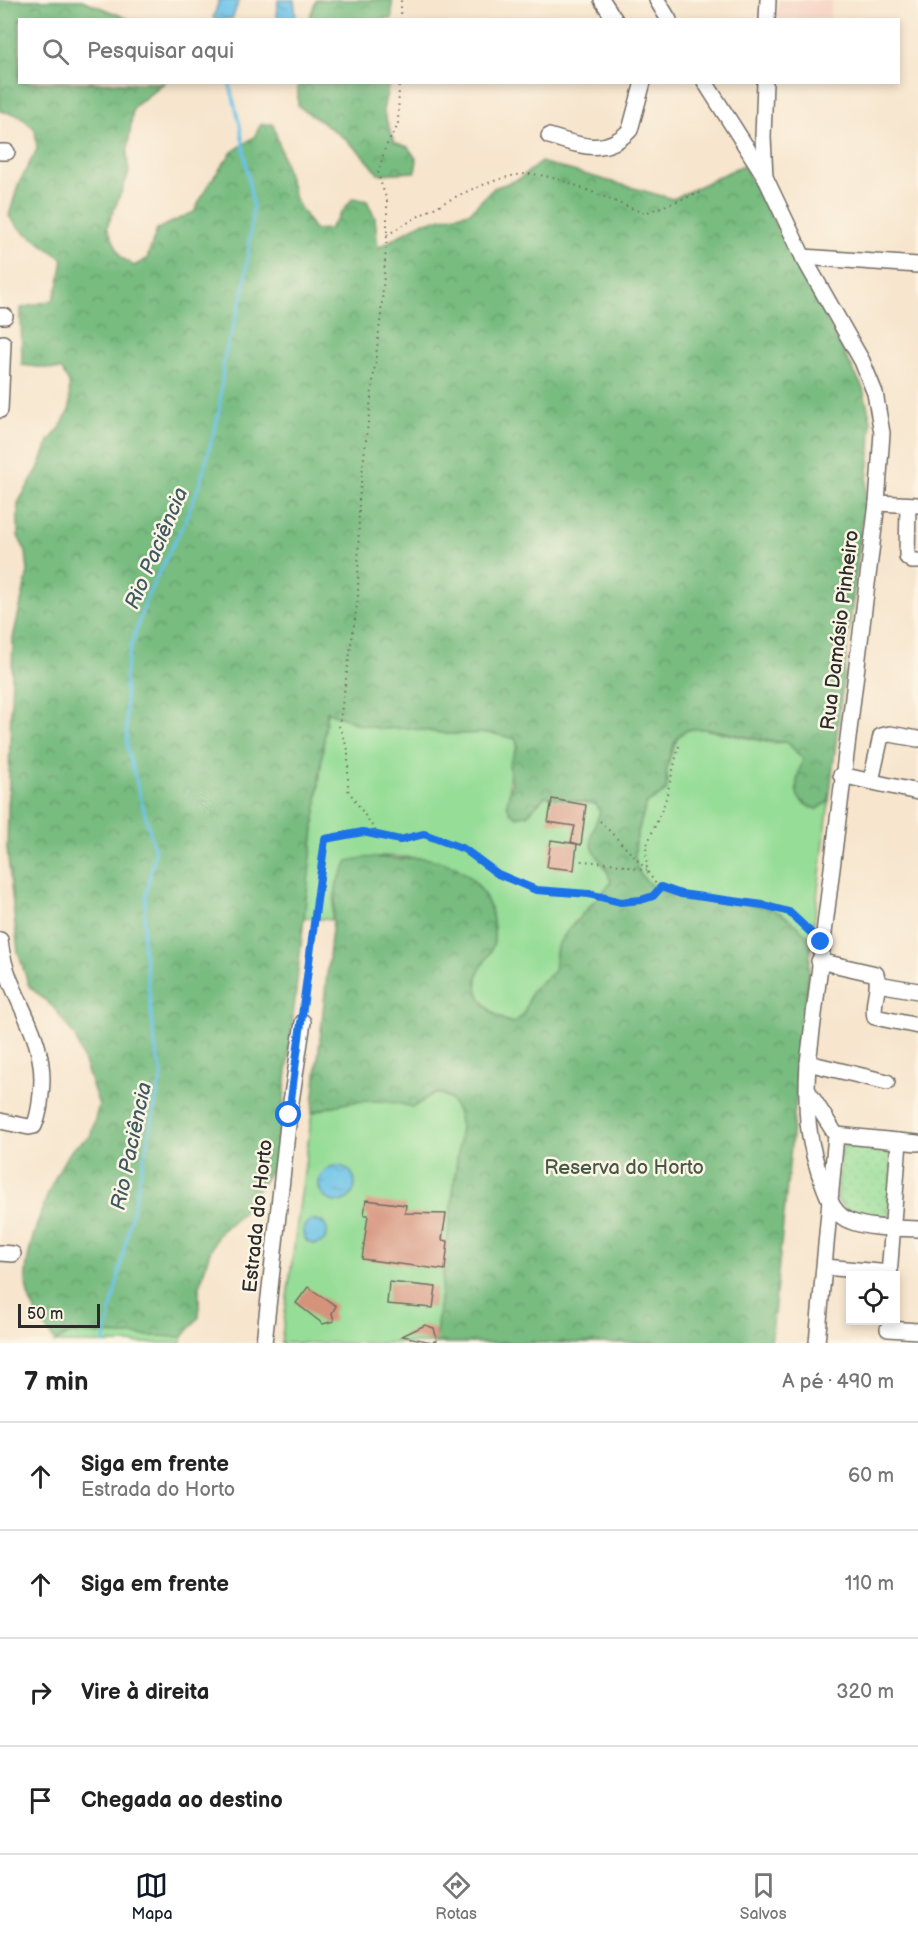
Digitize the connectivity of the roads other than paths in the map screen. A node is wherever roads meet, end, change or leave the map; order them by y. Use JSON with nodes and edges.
{"nodes":[{"id":1,"x":602,"y":0,"type":"edge"},
{"id":2,"x":657,"y":0,"type":"edge"},
{"id":3,"x":768,"y":0,"type":"edge"},
{"id":4,"x":614,"y":18,"type":"edge"},
{"id":5,"x":666,"y":18,"type":"edge"},
{"id":6,"x":767,"y":18,"type":"edge"},
{"id":7,"x":642,"y":84,"type":"edge"},
{"id":8,"x":706,"y":84,"type":"edge"},
{"id":9,"x":765,"y":84,"type":"edge"},
{"id":10,"x":549,"y":136,"type":"dead end"},
{"id":11,"x":765,"y":177,"type":"junction"},
{"id":12,"x":803,"y":257,"type":"junction"},
{"id":13,"x":918,"y":265,"type":"edge"},
{"id":14,"x":3,"y":343,"type":"dead end"},
{"id":15,"x":0,"y":410,"type":"edge"},
{"id":16,"x":877,"y":503,"type":"junction"},
{"id":17,"x":913,"y":505,"type":"edge"},
{"id":18,"x":918,"y":561,"type":"edge"},
{"id":19,"x":918,"y":739,"type":"edge"},
{"id":20,"x":841,"y":775,"type":"junction"},
{"id":21,"x":871,"y":781,"type":"junction"},
{"id":22,"x":918,"y":792,"type":"edge"},
{"id":23,"x":0,"y":940,"type":"edge"},
{"id":24,"x":0,"y":946,"type":"edge"},
{"id":25,"x":819,"y":961,"type":"junction"},
{"id":26,"x":6,"y":984,"type":"edge"},
{"id":27,"x":878,"y":984,"type":"junction"},
{"id":28,"x":918,"y":991,"type":"edge"},
{"id":29,"x":303,"y":1022,"type":"road end"},
{"id":30,"x":918,"y":1026,"type":"edge"},
{"id":31,"x":808,"y":1064,"type":"junction"},
{"id":32,"x":887,"y":1082,"type":"dead end"},
{"id":33,"x":806,"y":1089,"type":"junction"},
{"id":34,"x":0,"y":1121,"type":"edge"},
{"id":35,"x":836,"y":1135,"type":"junction"},
{"id":36,"x":899,"y":1141,"type":"junction"},
{"id":37,"x":918,"y":1143,"type":"edge"},
{"id":38,"x":831,"y":1204,"type":"junction"},
{"id":39,"x":894,"y":1228,"type":"junction"},
{"id":40,"x":918,"y":1229,"type":"edge"},
{"id":41,"x":825,"y":1267,"type":"junction"},
{"id":42,"x":862,"y":1271,"type":"edge"},
{"id":43,"x":889,"y":1271,"type":"edge"},
{"id":44,"x":918,"y":1330,"type":"edge"},
{"id":45,"x":888,"y":1331,"type":"edge"},
{"id":46,"x":264,"y":1343,"type":"edge"},
{"id":47,"x":817,"y":1343,"type":"edge"}],
"edges":[{"from":1,"to":4,"type":"street"},
{"from":2,"to":5,"type":"street"},
{"from":3,"to":6,"type":"street"},
{"from":7,"to":10,"type":"street"},
{"from":8,"to":11,"type":"street"},
{"from":9,"to":11,"type":"street","name":"Rua Damásio Pinheiro"},
{"from":11,"to":12,"type":"street","name":"Rua Damásio Pinheiro"},
{"from":12,"to":13,"type":"street"},
{"from":12,"to":16,"type":"street","name":"Rua Damásio Pinheiro"},
{"from":14,"to":15,"type":"street"},
{"from":16,"to":17,"type":"street"},
{"from":16,"to":20,"type":"street","name":"Rua Damásio Pinheiro"},
{"from":17,"to":18,"type":"street"},
{"from":19,"to":21,"type":"street"},
{"from":20,"to":21,"type":"street"},
{"from":20,"to":25,"type":"street","name":"Rua Damásio Pinheiro"},
{"from":21,"to":22,"type":"street"},
{"from":23,"to":24,"type":"street"},
{"from":24,"to":26,"type":"street"},
{"from":25,"to":27,"type":"street"},
{"from":25,"to":31,"type":"street","name":"Rua Damásio Pinheiro"},
{"from":26,"to":34,"type":"street"},
{"from":27,"to":28,"type":"street"},
{"from":27,"to":30,"type":"street"},
{"from":29,"to":46,"type":"street","name":"Estrada do Horto"},
{"from":31,"to":32,"type":"street"},
{"from":31,"to":33,"type":"street","name":"Rua Damásio Pinheiro"},
{"from":33,"to":35,"type":"street"},
{"from":33,"to":38,"type":"street","name":"Rua Damásio Pinheiro"},
{"from":35,"to":36,"type":"street"},
{"from":35,"to":38,"type":"street"},
{"from":36,"to":37,"type":"street"},
{"from":36,"to":39,"type":"street"},
{"from":38,"to":39,"type":"street"},
{"from":38,"to":41,"type":"street"},
{"from":39,"to":40,"type":"street"},
{"from":39,"to":43,"type":"street"},
{"from":41,"to":42,"type":"street"},
{"from":41,"to":47,"type":"street"},
{"from":44,"to":45,"type":"street"}]}
